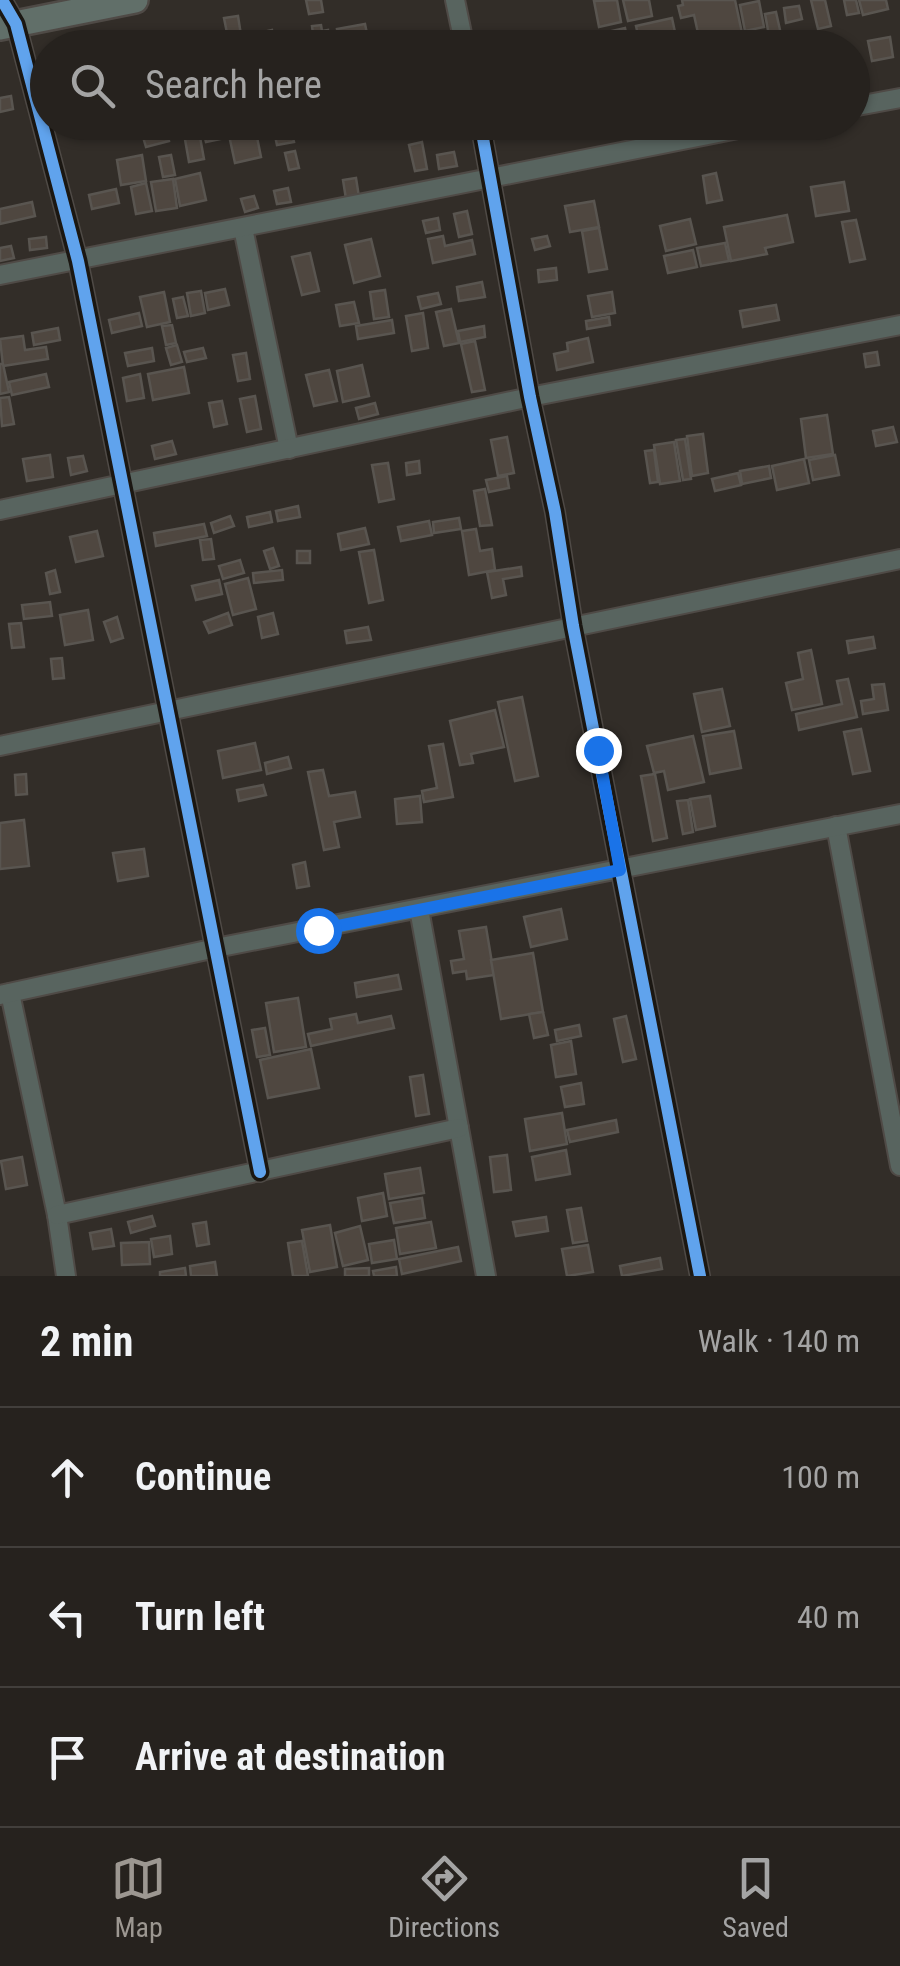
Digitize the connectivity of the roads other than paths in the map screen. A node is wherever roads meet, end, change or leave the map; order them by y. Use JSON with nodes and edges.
{"nodes":[{"id":1,"x":2,"y":0,"type":"edge"},
{"id":2,"x":135,"y":0,"type":"edge"},
{"id":3,"x":456,"y":0,"type":"edge"},
{"id":4,"x":8,"y":25,"type":"edge"},
{"id":5,"x":462,"y":30,"type":"edge"},
{"id":6,"x":900,"y":98,"type":"edge"},
{"id":7,"x":30,"y":99,"type":"edge"},
{"id":8,"x":870,"y":104,"type":"edge"},
{"id":9,"x":42,"y":140,"type":"edge"},
{"id":10,"x":484,"y":140,"type":"edge"},
{"id":11,"x":686,"y":140,"type":"edge"},
{"id":12,"x":492,"y":180,"type":"junction"},
{"id":13,"x":243,"y":228,"type":"junction"},
{"id":14,"x":78,"y":260,"type":"junction"},
{"id":15,"x":0,"y":275,"type":"edge"},
{"id":16,"x":900,"y":325,"type":"edge"},
{"id":17,"x":530,"y":397,"type":"junction"},
{"id":18,"x":289,"y":449,"type":"junction"},
{"id":19,"x":123,"y":484,"type":"junction"},
{"id":20,"x":0,"y":510,"type":"edge"},
{"id":21,"x":900,"y":559,"type":"edge"},
{"id":22,"x":572,"y":626,"type":"junction"},
{"id":23,"x":166,"y":711,"type":"junction"},
{"id":24,"x":0,"y":746,"type":"edge"},
{"id":25,"x":900,"y":814,"type":"edge"},
{"id":26,"x":836,"y":826,"type":"junction"},
{"id":27,"x":620,"y":870,"type":"junction"},
{"id":28,"x":419,"y":908,"type":"junction"},
{"id":29,"x":216,"y":948,"type":"junction"},
{"id":30,"x":5,"y":994,"type":"edge"},
{"id":31,"x":459,"y":1128,"type":"junction"},
{"id":32,"x":900,"y":1166,"type":"edge"},
{"id":33,"x":260,"y":1172,"type":"junction"},
{"id":34,"x":57,"y":1214,"type":"junction"},
{"id":35,"x":66,"y":1276,"type":"edge"},
{"id":36,"x":486,"y":1276,"type":"edge"},
{"id":37,"x":700,"y":1276,"type":"edge"}],
"edges":[{"from":1,"to":4,"type":"street"},
{"from":2,"to":4,"type":"street"},
{"from":3,"to":5,"type":"street"},
{"from":4,"to":7,"type":"street"},
{"from":6,"to":8,"type":"street"},
{"from":9,"to":14,"type":"street"},
{"from":10,"to":12,"type":"street"},
{"from":11,"to":12,"type":"street"},
{"from":12,"to":13,"type":"street"},
{"from":12,"to":17,"type":"street"},
{"from":13,"to":14,"type":"street"},
{"from":13,"to":18,"type":"street"},
{"from":14,"to":15,"type":"street"},
{"from":14,"to":19,"type":"street"},
{"from":16,"to":17,"type":"street"},
{"from":17,"to":18,"type":"street"},
{"from":17,"to":22,"type":"street"},
{"from":18,"to":19,"type":"street"},
{"from":19,"to":20,"type":"street"},
{"from":19,"to":23,"type":"street"},
{"from":21,"to":22,"type":"street"},
{"from":22,"to":23,"type":"street"},
{"from":22,"to":27,"type":"street"},
{"from":23,"to":24,"type":"street"},
{"from":23,"to":29,"type":"street"},
{"from":25,"to":26,"type":"street"},
{"from":26,"to":27,"type":"street"},
{"from":26,"to":32,"type":"street"},
{"from":27,"to":28,"type":"street"},
{"from":27,"to":37,"type":"street"},
{"from":28,"to":29,"type":"street"},
{"from":28,"to":31,"type":"street"},
{"from":29,"to":30,"type":"street"},
{"from":29,"to":33,"type":"street"},
{"from":30,"to":34,"type":"street"},
{"from":31,"to":33,"type":"street"},
{"from":31,"to":36,"type":"street"},
{"from":33,"to":34,"type":"street"},
{"from":34,"to":35,"type":"street"}]}
